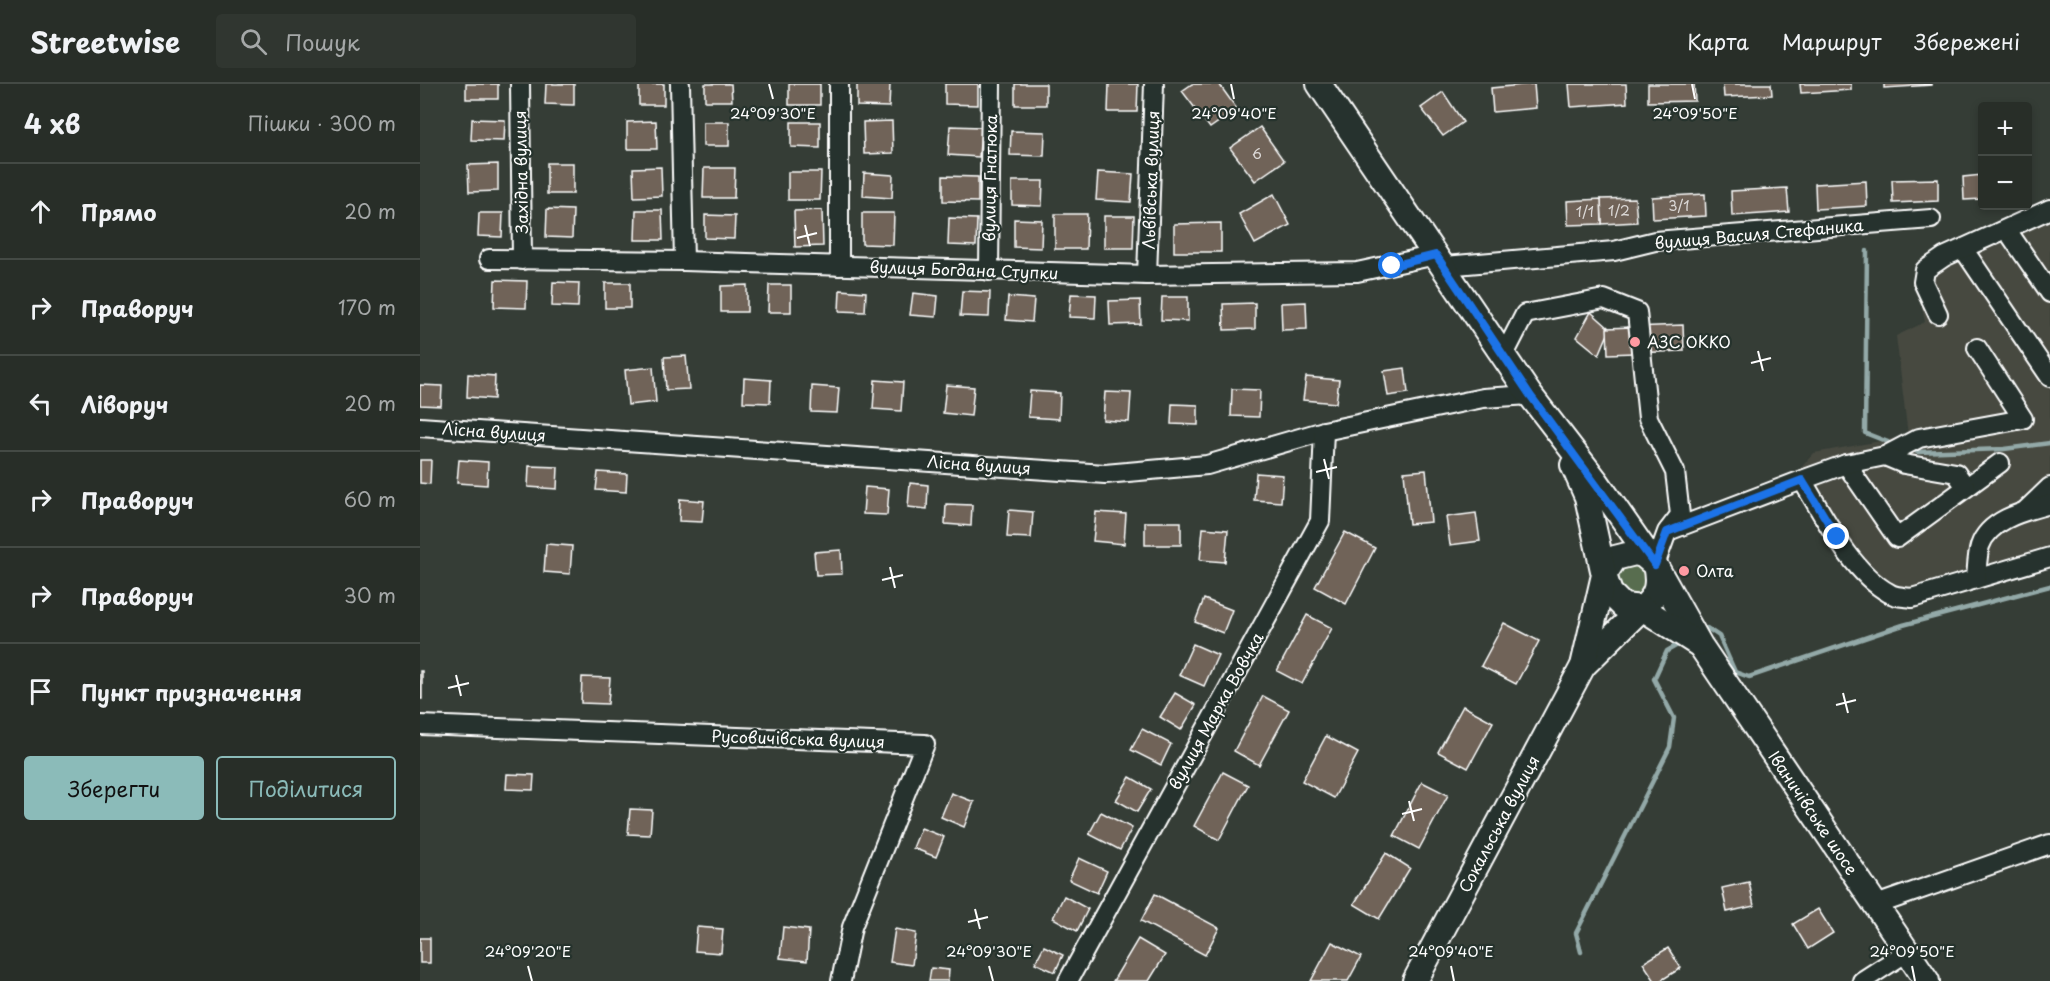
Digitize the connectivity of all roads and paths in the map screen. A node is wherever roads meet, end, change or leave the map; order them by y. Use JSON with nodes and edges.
{"nodes":[{"id":1,"x":520,"y":84,"type":"edge"},
{"id":2,"x":680,"y":84,"type":"edge"},
{"id":3,"x":839,"y":84,"type":"edge"},
{"id":4,"x":991,"y":84,"type":"edge"},
{"id":5,"x":1154,"y":84,"type":"edge"},
{"id":6,"x":1319,"y":84,"type":"edge"},
{"id":7,"x":2049,"y":211,"type":"edge"},
{"id":8,"x":1931,"y":219,"type":"dead end"},
{"id":9,"x":2007,"y":230,"type":"junction"},
{"id":10,"x":1964,"y":250,"type":"junction"},
{"id":11,"x":489,"y":259,"type":"dead end"},
{"id":12,"x":522,"y":260,"type":"junction"},
{"id":13,"x":684,"y":261,"type":"junction"},
{"id":14,"x":1440,"y":261,"type":"junction"},
{"id":15,"x":839,"y":266,"type":"junction"},
{"id":16,"x":989,"y":272,"type":"junction"},
{"id":17,"x":1147,"y":275,"type":"junction"},
{"id":18,"x":2050,"y":293,"type":"edge"},
{"id":19,"x":1938,"y":314,"type":"dead end"},
{"id":20,"x":1977,"y":348,"type":"dead end"},
{"id":21,"x":1504,"y":355,"type":"junction"},
{"id":22,"x":2050,"y":376,"type":"edge"},
{"id":23,"x":1530,"y":395,"type":"junction"},
{"id":24,"x":420,"y":427,"type":"edge"},
{"id":25,"x":1324,"y":431,"type":"junction"},
{"id":26,"x":1564,"y":442,"type":"junction"},
{"id":27,"x":1885,"y":456,"type":"junction"},
{"id":28,"x":2000,"y":463,"type":"dead end"},
{"id":29,"x":1846,"y":464,"type":"junction"},
{"id":30,"x":1802,"y":480,"type":"junction"},
{"id":31,"x":1966,"y":487,"type":"junction"},
{"id":32,"x":2050,"y":487,"type":"edge"},
{"id":33,"x":2050,"y":504,"type":"edge"},
{"id":34,"x":2025,"y":511,"type":"junction"},
{"id":35,"x":1667,"y":532,"type":"junction"},
{"id":36,"x":2050,"y":557,"type":"edge"},
{"id":37,"x":1655,"y":565,"type":"junction"},
{"id":38,"x":1604,"y":575,"type":"junction"},
{"id":39,"x":1976,"y":579,"type":"junction"},
{"id":40,"x":1642,"y":608,"type":"junction"},
{"id":41,"x":1700,"y":645,"type":"junction"},
{"id":42,"x":1583,"y":666,"type":"junction"},
{"id":43,"x":420,"y":725,"type":"edge"},
{"id":44,"x":2050,"y":844,"type":"edge"},
{"id":45,"x":1876,"y":905,"type":"junction"},
{"id":46,"x":1907,"y":952,"type":"junction"},
{"id":47,"x":841,"y":981,"type":"edge"},
{"id":48,"x":1068,"y":981,"type":"edge"},
{"id":49,"x":1415,"y":981,"type":"edge"},
{"id":50,"x":1862,"y":981,"type":"edge"},
{"id":51,"x":1927,"y":981,"type":"edge"}],
"edges":[{"from":1,"to":12,"type":"street","name":"Західна вулиця"},
{"from":2,"to":13,"type":"street"},
{"from":3,"to":15,"type":"street"},
{"from":4,"to":16,"type":"street","name":"вулиця Гнатюка"},
{"from":5,"to":17,"type":"street","name":"Львівська вулиця"},
{"from":6,"to":14,"type":"main road"},
{"from":7,"to":9,"type":"street"},
{"from":8,"to":14,"type":"street","name":"вулиця Василя Стефаника"},
{"from":9,"to":10,"type":"street"},
{"from":9,"to":18,"type":"street"},
{"from":10,"to":19,"type":"street"},
{"from":10,"to":22,"type":"street"},
{"from":11,"to":12,"type":"street","name":"вулиця Богдана Ступки"},
{"from":12,"to":13,"type":"street","name":"вулиця Богдана Ступки"},
{"from":13,"to":15,"type":"street","name":"вулиця Богдана Ступки"},
{"from":14,"to":17,"type":"street","name":"вулиця Богдана Ступки"},
{"from":14,"to":21,"type":"main road"},
{"from":15,"to":16,"type":"street","name":"вулиця Богдана Ступки"},
{"from":16,"to":17,"type":"street","name":"вулиця Богдана Ступки"},
{"from":20,"to":27,"type":"street"},
{"from":21,"to":23,"type":"main road"},
{"from":21,"to":35,"type":"street"},
{"from":23,"to":25,"type":"street","name":"Лісна вулиця"},
{"from":23,"to":26,"type":"main road"},
{"from":24,"to":25,"type":"street","name":"Лісна вулиця"},
{"from":25,"to":48,"type":"street","name":"вулиця Марка Вовчка"},
{"from":26,"to":37,"type":"main road","name":"Іваничівське шосе"},
{"from":26,"to":38,"type":"main road"},
{"from":27,"to":29,"type":"street"},
{"from":27,"to":31,"type":"street"},
{"from":28,"to":31,"type":"street"},
{"from":29,"to":30,"type":"street"},
{"from":29,"to":31,"type":"street"},
{"from":30,"to":35,"type":"street"},
{"from":30,"to":39,"type":"street"},
{"from":32,"to":34,"type":"street"},
{"from":33,"to":34,"type":"street"},
{"from":34,"to":39,"type":"street"},
{"from":35,"to":37,"type":"street"},
{"from":36,"to":39,"type":"street"},
{"from":37,"to":38,"type":"main road"},
{"from":37,"to":40,"type":"main road"},
{"from":37,"to":41,"type":"main road","name":"Іваничівське шосе"},
{"from":38,"to":40,"type":"main road"},
{"from":38,"to":42,"type":"main road"},
{"from":40,"to":41,"type":"main road"},
{"from":40,"to":42,"type":"main road"},
{"from":41,"to":45,"type":"main road","name":"Іваничівське шосе"},
{"from":42,"to":49,"type":"main road","name":"Сокальська вулиця"},
{"from":43,"to":47,"type":"street","name":"Русовичівська вулиця"},
{"from":44,"to":45,"type":"street"},
{"from":45,"to":46,"type":"main road","name":"Іваничівське шосе"},
{"from":46,"to":50,"type":"street"},
{"from":46,"to":51,"type":"main road","name":"Іваничівське шосе"}]}
